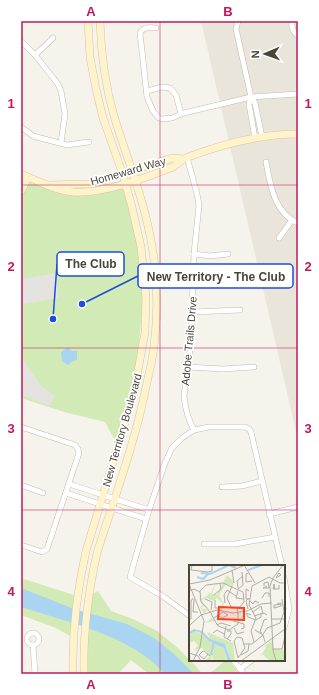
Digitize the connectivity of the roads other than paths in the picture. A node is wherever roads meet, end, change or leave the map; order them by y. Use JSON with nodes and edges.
{"nodes":[{"id":1,"x":238,"y":21,"type":"edge"},
{"id":2,"x":292,"y":21,"type":"edge"},
{"id":3,"x":88,"y":22,"type":"edge"},
{"id":4,"x":100,"y":22,"type":"edge"},
{"id":5,"x":156,"y":28,"type":"dead end"},
{"id":6,"x":298,"y":36,"type":"edge"},
{"id":7,"x":53,"y":38,"type":"dead end"},
{"id":8,"x":21,"y":41,"type":"edge"},
{"id":9,"x":35,"y":56,"type":"junction"},
{"id":10,"x":146,"y":91,"type":"junction"},
{"id":11,"x":298,"y":94,"type":"edge"},
{"id":12,"x":251,"y":97,"type":"junction"},
{"id":13,"x":110,"y":99,"type":"junction"},
{"id":14,"x":99,"y":102,"type":"junction"},
{"id":15,"x":181,"y":114,"type":"junction"},
{"id":16,"x":21,"y":127,"type":"edge"},
{"id":17,"x":298,"y":134,"type":"edge"},
{"id":18,"x":258,"y":138,"type":"junction"},
{"id":19,"x":89,"y":142,"type":"dead end"},
{"id":20,"x":61,"y":144,"type":"junction"},
{"id":21,"x":185,"y":158,"type":"junction"},
{"id":22,"x":266,"y":162,"type":"dead end"},
{"id":23,"x":133,"y":171,"type":"junction"},
{"id":24,"x":123,"y":175,"type":"junction"},
{"id":25,"x":24,"y":176,"type":"edge"},
{"id":26,"x":136,"y":180,"type":"junction"},
{"id":27,"x":126,"y":183,"type":"junction"},
{"id":28,"x":48,"y":185,"type":"junction"},
{"id":29,"x":21,"y":191,"type":"edge"},
{"id":30,"x":292,"y":220,"type":"junction"},
{"id":31,"x":298,"y":223,"type":"edge"},
{"id":32,"x":279,"y":238,"type":"dead end"},
{"id":33,"x":194,"y":254,"type":"junction"},
{"id":34,"x":228,"y":254,"type":"dead end"},
{"id":35,"x":156,"y":297,"type":"junction"},
{"id":36,"x":146,"y":298,"type":"junction"},
{"id":37,"x":240,"y":310,"type":"dead end"},
{"id":38,"x":193,"y":312,"type":"junction"},
{"id":39,"x":188,"y":367,"type":"junction"},
{"id":40,"x":254,"y":367,"type":"dead end"},
{"id":41,"x":21,"y":427,"type":"edge"},
{"id":42,"x":194,"y":430,"type":"junction"},
{"id":43,"x":262,"y":481,"type":"junction"},
{"id":44,"x":69,"y":484,"type":"junction"},
{"id":45,"x":21,"y":485,"type":"edge"},
{"id":46,"x":222,"y":487,"type":"dead end"},
{"id":47,"x":43,"y":493,"type":"dead end"},
{"id":48,"x":66,"y":493,"type":"junction"},
{"id":49,"x":103,"y":495,"type":"junction"},
{"id":50,"x":114,"y":498,"type":"junction"},
{"id":51,"x":100,"y":505,"type":"junction"},
{"id":52,"x":298,"y":507,"type":"edge"},
{"id":53,"x":111,"y":508,"type":"junction"},
{"id":54,"x":149,"y":510,"type":"junction"},
{"id":55,"x":269,"y":514,"type":"junction"},
{"id":56,"x":146,"y":519,"type":"junction"},
{"id":57,"x":275,"y":537,"type":"junction"},
{"id":58,"x":204,"y":544,"type":"dead end"},
{"id":59,"x":21,"y":545,"type":"edge"},
{"id":60,"x":282,"y":565,"type":"edge"},
{"id":61,"x":285,"y":582,"type":"edge"},
{"id":62,"x":189,"y":615,"type":"edge"},
{"id":63,"x":285,"y":625,"type":"edge"},
{"id":64,"x":33,"y":645,"type":"dead end"},
{"id":65,"x":234,"y":661,"type":"edge"},
{"id":66,"x":251,"y":661,"type":"edge"},
{"id":67,"x":240,"y":669,"type":"junction"},
{"id":68,"x":35,"y":674,"type":"edge"},
{"id":69,"x":73,"y":674,"type":"edge"},
{"id":70,"x":84,"y":674,"type":"edge"},
{"id":71,"x":244,"y":674,"type":"edge"}],
"edges":[{"from":1,"to":12,"type":"street"},
{"from":2,"to":6,"type":"street"},
{"from":3,"to":4,"type":"main road"},
{"from":3,"to":14,"type":"main road","name":"New Territory Boulevard"},
{"from":4,"to":13,"type":"main road","name":"New Territory Boulevard"},
{"from":5,"to":10,"type":"street"},
{"from":7,"to":9,"type":"street"},
{"from":8,"to":9,"type":"street"},
{"from":9,"to":20,"type":"street"},
{"from":10,"to":15,"type":"street"},
{"from":10,"to":15,"type":"street"},
{"from":11,"to":12,"type":"street"},
{"from":12,"to":15,"type":"street"},
{"from":12,"to":18,"type":"street"},
{"from":13,"to":14,"type":"main road"},
{"from":13,"to":23,"type":"main road","name":"New Territory Boulevard"},
{"from":14,"to":24,"type":"main road","name":"New Territory Boulevard"},
{"from":16,"to":20,"type":"street"},
{"from":17,"to":18,"type":"main road","name":"Homeward Way"},
{"from":18,"to":21,"type":"main road","name":"Homeward Way"},
{"from":19,"to":20,"type":"street"},
{"from":21,"to":23,"type":"main road","name":"Homeward Way"},
{"from":21,"to":26,"type":"main road","name":"Homeward Way"},
{"from":21,"to":33,"type":"street","name":"Adobe Trails Drive"},
{"from":22,"to":30,"type":"street"},
{"from":23,"to":24,"type":"main road","name":"Homeward Way"},
{"from":23,"to":26,"type":"main road","name":"New Territory Boulevard"},
{"from":24,"to":27,"type":"main road","name":"New Territory Boulevard"},
{"from":24,"to":28,"type":"main road","name":"Homeward Way"},
{"from":25,"to":28,"type":"main road","name":"Homeward Way"},
{"from":25,"to":29,"type":"main road"},
{"from":26,"to":27,"type":"main road","name":"Homeward Way"},
{"from":26,"to":35,"type":"main road","name":"New Territory Boulevard"},
{"from":27,"to":28,"type":"main road","name":"Homeward Way"},
{"from":27,"to":36,"type":"main road","name":"New Territory Boulevard"},
{"from":30,"to":31,"type":"street"},
{"from":30,"to":32,"type":"street"},
{"from":33,"to":34,"type":"street"},
{"from":33,"to":38,"type":"street","name":"Adobe Trails Drive"},
{"from":35,"to":36,"type":"main road"},
{"from":35,"to":50,"type":"main road","name":"New Territory Boulevard"},
{"from":36,"to":49,"type":"main road","name":"New Territory Boulevard"},
{"from":37,"to":38,"type":"street"},
{"from":38,"to":39,"type":"street","name":"Adobe Trails Drive"},
{"from":39,"to":40,"type":"street"},
{"from":39,"to":42,"type":"street","name":"Adobe Trails Drive"},
{"from":41,"to":44,"type":"street"},
{"from":42,"to":43,"type":"street"},
{"from":42,"to":54,"type":"street"},
{"from":43,"to":46,"type":"street"},
{"from":43,"to":55,"type":"street"},
{"from":44,"to":48,"type":"street"},
{"from":44,"to":49,"type":"street"},
{"from":45,"to":47,"type":"street"},
{"from":48,"to":51,"type":"street"},
{"from":48,"to":59,"type":"street"},
{"from":49,"to":50,"type":"street"},
{"from":49,"to":51,"type":"main road","name":"New Territory Boulevard"},
{"from":50,"to":53,"type":"main road","name":"New Territory Boulevard"},
{"from":50,"to":54,"type":"street"},
{"from":51,"to":53,"type":"street"},
{"from":51,"to":69,"type":"main road","name":"New Territory Boulevard"},
{"from":52,"to":55,"type":"street"},
{"from":53,"to":56,"type":"street"},
{"from":53,"to":70,"type":"main road","name":"New Territory Boulevard"},
{"from":54,"to":56,"type":"street"},
{"from":55,"to":57,"type":"street"},
{"from":56,"to":62,"type":"street"},
{"from":57,"to":58,"type":"street"},
{"from":57,"to":60,"type":"street"},
{"from":61,"to":63,"type":"street"},
{"from":64,"to":68,"type":"street"},
{"from":65,"to":67,"type":"street"},
{"from":66,"to":67,"type":"street"},
{"from":67,"to":71,"type":"street"}]}
